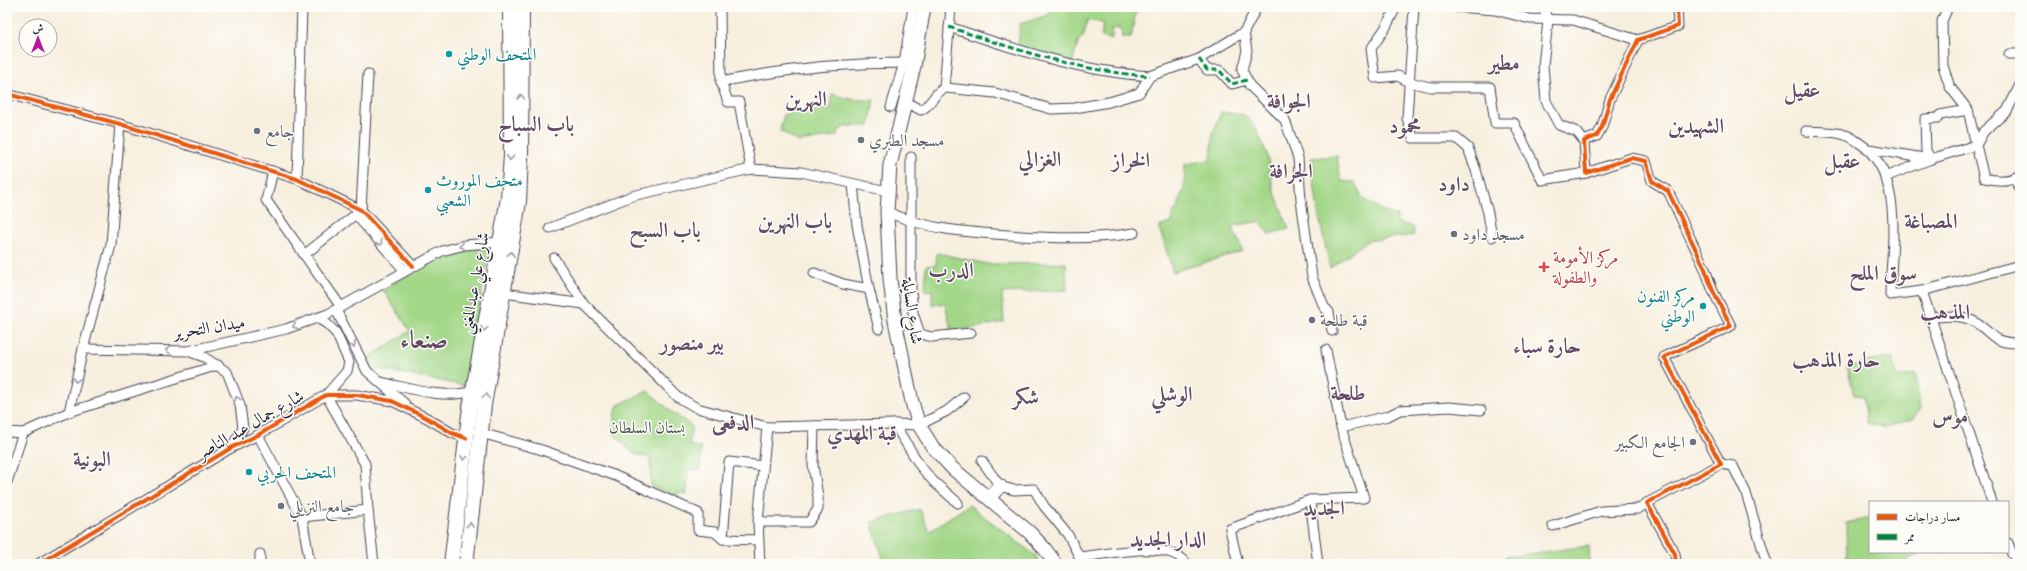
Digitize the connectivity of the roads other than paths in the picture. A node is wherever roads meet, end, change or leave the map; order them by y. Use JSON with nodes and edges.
{"nodes":[{"id":1,"x":302,"y":7,"type":"edge"},
{"id":2,"x":510,"y":7,"type":"edge"},
{"id":3,"x":522,"y":7,"type":"edge"},
{"id":4,"x":720,"y":7,"type":"edge"},
{"id":5,"x":913,"y":7,"type":"edge"},
{"id":6,"x":924,"y":7,"type":"edge"},
{"id":7,"x":951,"y":7,"type":"edge"},
{"id":8,"x":1257,"y":7,"type":"edge"},
{"id":9,"x":1396,"y":7,"type":"edge"},
{"id":10,"x":1414,"y":7,"type":"edge"},
{"id":11,"x":1456,"y":7,"type":"edge"},
{"id":12,"x":1543,"y":7,"type":"edge"},
{"id":13,"x":1677,"y":7,"type":"edge"},
{"id":14,"x":1948,"y":7,"type":"edge"},
{"id":15,"x":1548,"y":21,"type":"junction"},
{"id":16,"x":949,"y":27,"type":"junction"},
{"id":17,"x":1244,"y":32,"type":"junction"},
{"id":18,"x":1638,"y":40,"type":"junction"},
{"id":19,"x":2009,"y":54,"type":"dead end"},
{"id":20,"x":2020,"y":54,"type":"edge"},
{"id":21,"x":1199,"y":59,"type":"junction"},
{"id":22,"x":904,"y":63,"type":"junction"},
{"id":23,"x":368,"y":74,"type":"dead end"},
{"id":24,"x":1150,"y":76,"type":"junction"},
{"id":25,"x":1247,"y":80,"type":"junction"},
{"id":26,"x":721,"y":82,"type":"junction"},
{"id":27,"x":1409,"y":82,"type":"junction"},
{"id":28,"x":2020,"y":85,"type":"edge"},
{"id":29,"x":944,"y":88,"type":"junction"},
{"id":30,"x":7,"y":94,"type":"edge"},
{"id":31,"x":905,"y":102,"type":"junction"},
{"id":32,"x":891,"y":107,"type":"dead end"},
{"id":33,"x":1968,"y":110,"type":"junction"},
{"id":34,"x":120,"y":124,"type":"junction"},
{"id":35,"x":1806,"y":131,"type":"dead end"},
{"id":36,"x":1584,"y":141,"type":"junction"},
{"id":37,"x":1976,"y":145,"type":"junction"},
{"id":38,"x":1869,"y":148,"type":"junction"},
{"id":39,"x":911,"y":157,"type":"dead end"},
{"id":40,"x":1931,"y":159,"type":"junction"},
{"id":41,"x":751,"y":169,"type":"junction"},
{"id":42,"x":272,"y":171,"type":"junction"},
{"id":43,"x":1586,"y":173,"type":"junction"},
{"id":44,"x":1885,"y":177,"type":"junction"},
{"id":45,"x":2017,"y":177,"type":"edge"},
{"id":46,"x":297,"y":179,"type":"junction"},
{"id":47,"x":853,"y":184,"type":"junction"},
{"id":48,"x":2020,"y":188,"type":"edge"},
{"id":49,"x":887,"y":191,"type":"junction"},
{"id":50,"x":887,"y":212,"type":"junction"},
{"id":51,"x":358,"y":213,"type":"junction"},
{"id":52,"x":912,"y":223,"type":"junction"},
{"id":53,"x":550,"y":228,"type":"dead end"},
{"id":54,"x":1134,"y":233,"type":"dead end"},
{"id":55,"x":1492,"y":237,"type":"dead end"},
{"id":56,"x":500,"y":242,"type":"junction"},
{"id":57,"x":304,"y":256,"type":"junction"},
{"id":58,"x":554,"y":258,"type":"dead end"},
{"id":59,"x":2020,"y":265,"type":"edge"},
{"id":60,"x":409,"y":268,"type":"junction"},
{"id":61,"x":814,"y":274,"type":"dead end"},
{"id":62,"x":869,"y":289,"type":"junction"},
{"id":63,"x":1922,"y":291,"type":"junction"},
{"id":64,"x":504,"y":293,"type":"junction"},
{"id":65,"x":584,"y":304,"type":"junction"},
{"id":66,"x":338,"y":308,"type":"junction"},
{"id":67,"x":1930,"y":317,"type":"junction"},
{"id":68,"x":317,"y":318,"type":"junction"},
{"id":69,"x":879,"y":329,"type":"dead end"},
{"id":70,"x":1332,"y":331,"type":"dead end"},
{"id":71,"x":971,"y":333,"type":"dead end"},
{"id":72,"x":2020,"y":343,"type":"edge"},
{"id":73,"x":83,"y":349,"type":"junction"},
{"id":74,"x":188,"y":350,"type":"junction"},
{"id":75,"x":1326,"y":350,"type":"dead end"},
{"id":76,"x":218,"y":365,"type":"junction"},
{"id":77,"x":378,"y":382,"type":"junction"},
{"id":78,"x":473,"y":391,"type":"junction"},
{"id":79,"x":326,"y":395,"type":"junction"},
{"id":80,"x":964,"y":397,"type":"dead end"},
{"id":81,"x":1481,"y":410,"type":"dead end"},
{"id":82,"x":69,"y":412,"type":"junction"},
{"id":83,"x":416,"y":413,"type":"junction"},
{"id":84,"x":894,"y":424,"type":"junction"},
{"id":85,"x":919,"y":425,"type":"junction"},
{"id":86,"x":814,"y":426,"type":"junction"},
{"id":87,"x":1341,"y":427,"type":"junction"},
{"id":88,"x":767,"y":428,"type":"junction"},
{"id":89,"x":7,"y":432,"type":"edge"},
{"id":90,"x":23,"y":433,"type":"junction"},
{"id":91,"x":481,"y":433,"type":"junction"},
{"id":92,"x":258,"y":435,"type":"junction"},
{"id":93,"x":466,"y":438,"type":"junction"},
{"id":94,"x":231,"y":448,"type":"junction"},
{"id":95,"x":982,"y":461,"type":"dead end"},
{"id":96,"x":1721,"y":464,"type":"junction"},
{"id":97,"x":763,"y":466,"type":"junction"},
{"id":98,"x":7,"y":482,"type":"edge"},
{"id":99,"x":1000,"y":486,"type":"junction"},
{"id":100,"x":989,"y":498,"type":"junction"},
{"id":101,"x":1310,"y":500,"type":"junction"},
{"id":102,"x":1992,"y":501,"type":"edge"},
{"id":103,"x":958,"y":503,"type":"dead end"},
{"id":104,"x":1647,"y":503,"type":"junction"},
{"id":105,"x":368,"y":510,"type":"junction"},
{"id":106,"x":302,"y":517,"type":"junction"},
{"id":107,"x":758,"y":522,"type":"junction"},
{"id":108,"x":1554,"y":526,"type":"dead end"},
{"id":109,"x":723,"y":540,"type":"junction"},
{"id":110,"x":758,"y":540,"type":"junction"},
{"id":111,"x":2009,"y":546,"type":"edge"},
{"id":112,"x":62,"y":550,"type":"junction"},
{"id":113,"x":260,"y":554,"type":"dead end"},
{"id":114,"x":1082,"y":560,"type":"edge"},
{"id":115,"x":2020,"y":562,"type":"edge"},
{"id":116,"x":38,"y":564,"type":"edge"},
{"id":117,"x":54,"y":564,"type":"edge"},
{"id":118,"x":260,"y":564,"type":"edge"},
{"id":119,"x":310,"y":564,"type":"edge"},
{"id":120,"x":374,"y":564,"type":"edge"},
{"id":121,"x":451,"y":564,"type":"edge"},
{"id":122,"x":466,"y":564,"type":"edge"},
{"id":123,"x":760,"y":564,"type":"edge"},
{"id":124,"x":1056,"y":564,"type":"edge"},
{"id":125,"x":1187,"y":564,"type":"edge"},
{"id":126,"x":1238,"y":564,"type":"edge"},
{"id":127,"x":1318,"y":564,"type":"edge"},
{"id":128,"x":1676,"y":564,"type":"edge"},
{"id":129,"x":1767,"y":564,"type":"edge"}],
"edges":[{"from":1,"to":46,"type":"street"},
{"from":2,"to":56,"type":"main road","name":"شارع علي عبدالمغني","one_way":true},
{"from":64,"to":3,"type":"main road","name":"شارع علي عبدالمغني","one_way":true},
{"from":4,"to":26,"type":"street"},
{"from":5,"to":22,"type":"street"},
{"from":6,"to":31,"type":"main road","name":"شارع السايلة"},
{"from":7,"to":16,"type":"street"},
{"from":8,"to":17,"type":"street"},
{"from":9,"to":27,"type":"street"},
{"from":10,"to":27,"type":"street"},
{"from":11,"to":15,"type":"street"},
{"from":12,"to":15,"type":"street"},
{"from":13,"to":18,"type":"street"},
{"from":14,"to":33,"type":"street"},
{"from":15,"to":18,"type":"street"},
{"from":15,"to":36,"type":"street"},
{"from":16,"to":24,"type":"street"},
{"from":16,"to":29,"type":"street"},
{"from":17,"to":21,"type":"street"},
{"from":17,"to":25,"type":"street"},
{"from":18,"to":36,"type":"street"},
{"from":19,"to":20,"type":"street"},
{"from":21,"to":24,"type":"street"},
{"from":21,"to":25,"type":"street"},
{"from":22,"to":26,"type":"street"},
{"from":22,"to":32,"type":"street"},
{"from":23,"to":51,"type":"street"},
{"from":24,"to":29,"type":"street"},
{"from":25,"to":70,"type":"street"},
{"from":26,"to":41,"type":"street"},
{"from":27,"to":43,"type":"street"},
{"from":27,"to":55,"type":"street"},
{"from":28,"to":37,"type":"street"},
{"from":29,"to":31,"type":"street"},
{"from":30,"to":34,"type":"street"},
{"from":31,"to":49,"type":"main road","name":"شارع السايلة"},
{"from":33,"to":37,"type":"street"},
{"from":33,"to":40,"type":"street"},
{"from":34,"to":42,"type":"street"},
{"from":34,"to":73,"type":"street"},
{"from":35,"to":38,"type":"street"},
{"from":36,"to":43,"type":"street"},
{"from":37,"to":40,"type":"street"},
{"from":37,"to":45,"type":"street"},
{"from":38,"to":40,"type":"street"},
{"from":38,"to":44,"type":"street"},
{"from":39,"to":52,"type":"street"},
{"from":40,"to":44,"type":"street"},
{"from":41,"to":47,"type":"street"},
{"from":41,"to":53,"type":"street"},
{"from":42,"to":46,"type":"street"},
{"from":42,"to":57,"type":"street"},
{"from":43,"to":96,"type":"street"},
{"from":44,"to":63,"type":"street"},
{"from":45,"to":48,"type":"street"},
{"from":46,"to":51,"type":"street"},
{"from":47,"to":49,"type":"street"},
{"from":47,"to":62,"type":"street"},
{"from":49,"to":50,"type":"main road","name":"شارع السايلة"},
{"from":50,"to":52,"type":"street"},
{"from":50,"to":85,"type":"main road","name":"شارع السايلة"},
{"from":51,"to":57,"type":"street"},
{"from":51,"to":60,"type":"street"},
{"from":52,"to":54,"type":"street"},
{"from":52,"to":71,"type":"street"},
{"from":56,"to":60,"type":"street","name":"ميدان التحرير","one_way":true},
{"from":56,"to":78,"type":"main road","name":"شارع علي عبدالمغني","one_way":true},
{"from":57,"to":66,"type":"street"},
{"from":58,"to":65,"type":"street"},
{"from":59,"to":63,"type":"street"},
{"from":60,"to":66,"type":"street","name":"ميدان التحرير"},
{"from":61,"to":62,"type":"street"},
{"from":62,"to":69,"type":"street"},
{"from":63,"to":67,"type":"street"},
{"from":64,"to":65,"type":"street"},
{"from":91,"to":64,"type":"main road","name":"شارع علي عبدالمغني","one_way":true},
{"from":65,"to":88,"type":"street"},
{"from":66,"to":68,"type":"street","name":"ميدان التحرير"},
{"from":66,"to":77,"type":"street","one_way":true},
{"from":67,"to":72,"type":"street"},
{"from":67,"to":102,"type":"street"},
{"from":68,"to":74,"type":"street","name":"ميدان التحرير","one_way":true},
{"from":68,"to":79,"type":"street"},
{"from":74,"to":73,"type":"street","name":"ميدان التحرير","one_way":true},
{"from":73,"to":82,"type":"street","one_way":true},
{"from":74,"to":76,"type":"street"},
{"from":75,"to":87,"type":"street"},
{"from":76,"to":82,"type":"street"},
{"from":94,"to":76,"type":"street","one_way":true},
{"from":77,"to":78,"type":"street"},
{"from":77,"to":83,"type":"street"},
{"from":78,"to":93,"type":"main road","name":"شارع علي عبدالمغني"},
{"from":79,"to":83,"type":"street","name":"شارع جمال عبد الناصر"},
{"from":79,"to":92,"type":"street","name":"شارع جمال عبد الناصر"},
{"from":79,"to":105,"type":"street"},
{"from":80,"to":85,"type":"street"},
{"from":81,"to":87,"type":"street"},
{"from":82,"to":90,"type":"street"},
{"from":83,"to":93,"type":"street","name":"شارع جمال عبد الناصر"},
{"from":84,"to":85,"type":"street"},
{"from":84,"to":86,"type":"street"},
{"from":84,"to":103,"type":"street"},
{"from":85,"to":100,"type":"main road","name":"شارع السايلة"},
{"from":86,"to":88,"type":"street"},
{"from":86,"to":107,"type":"street"},
{"from":87,"to":101,"type":"street"},
{"from":88,"to":97,"type":"street"},
{"from":89,"to":90,"type":"street"},
{"from":90,"to":98,"type":"street"},
{"from":91,"to":109,"type":"street"},
{"from":122,"to":91,"type":"main road","name":"شارع علي عبدالمغني","one_way":true},
{"from":92,"to":94,"type":"street","name":"شارع جمال عبد الناصر"},
{"from":92,"to":106,"type":"street"},
{"from":93,"to":121,"type":"main road","name":"شارع علي عبدالمغني","one_way":true},
{"from":94,"to":112,"type":"street","name":"شارع جمال عبد الناصر"},
{"from":95,"to":99,"type":"street"},
{"from":96,"to":104,"type":"street"},
{"from":96,"to":129,"type":"street"},
{"from":97,"to":107,"type":"street"},
{"from":97,"to":109,"type":"street"},
{"from":99,"to":100,"type":"main road"},
{"from":99,"to":114,"type":"street"},
{"from":100,"to":124,"type":"main road","name":"شارع السايلة"},
{"from":101,"to":126,"type":"street"},
{"from":101,"to":127,"type":"street"},
{"from":104,"to":108,"type":"street"},
{"from":104,"to":128,"type":"street"},
{"from":105,"to":106,"type":"street"},
{"from":105,"to":120,"type":"street"},
{"from":106,"to":119,"type":"street"},
{"from":107,"to":110,"type":"street"},
{"from":109,"to":110,"type":"street"},
{"from":110,"to":123,"type":"street"},
{"from":111,"to":115,"type":"street"},
{"from":112,"to":116,"type":"street","name":"شارع جمال عبد الناصر"},
{"from":112,"to":117,"type":"street"},
{"from":113,"to":118,"type":"street"},
{"from":114,"to":125,"type":"street"}]}
